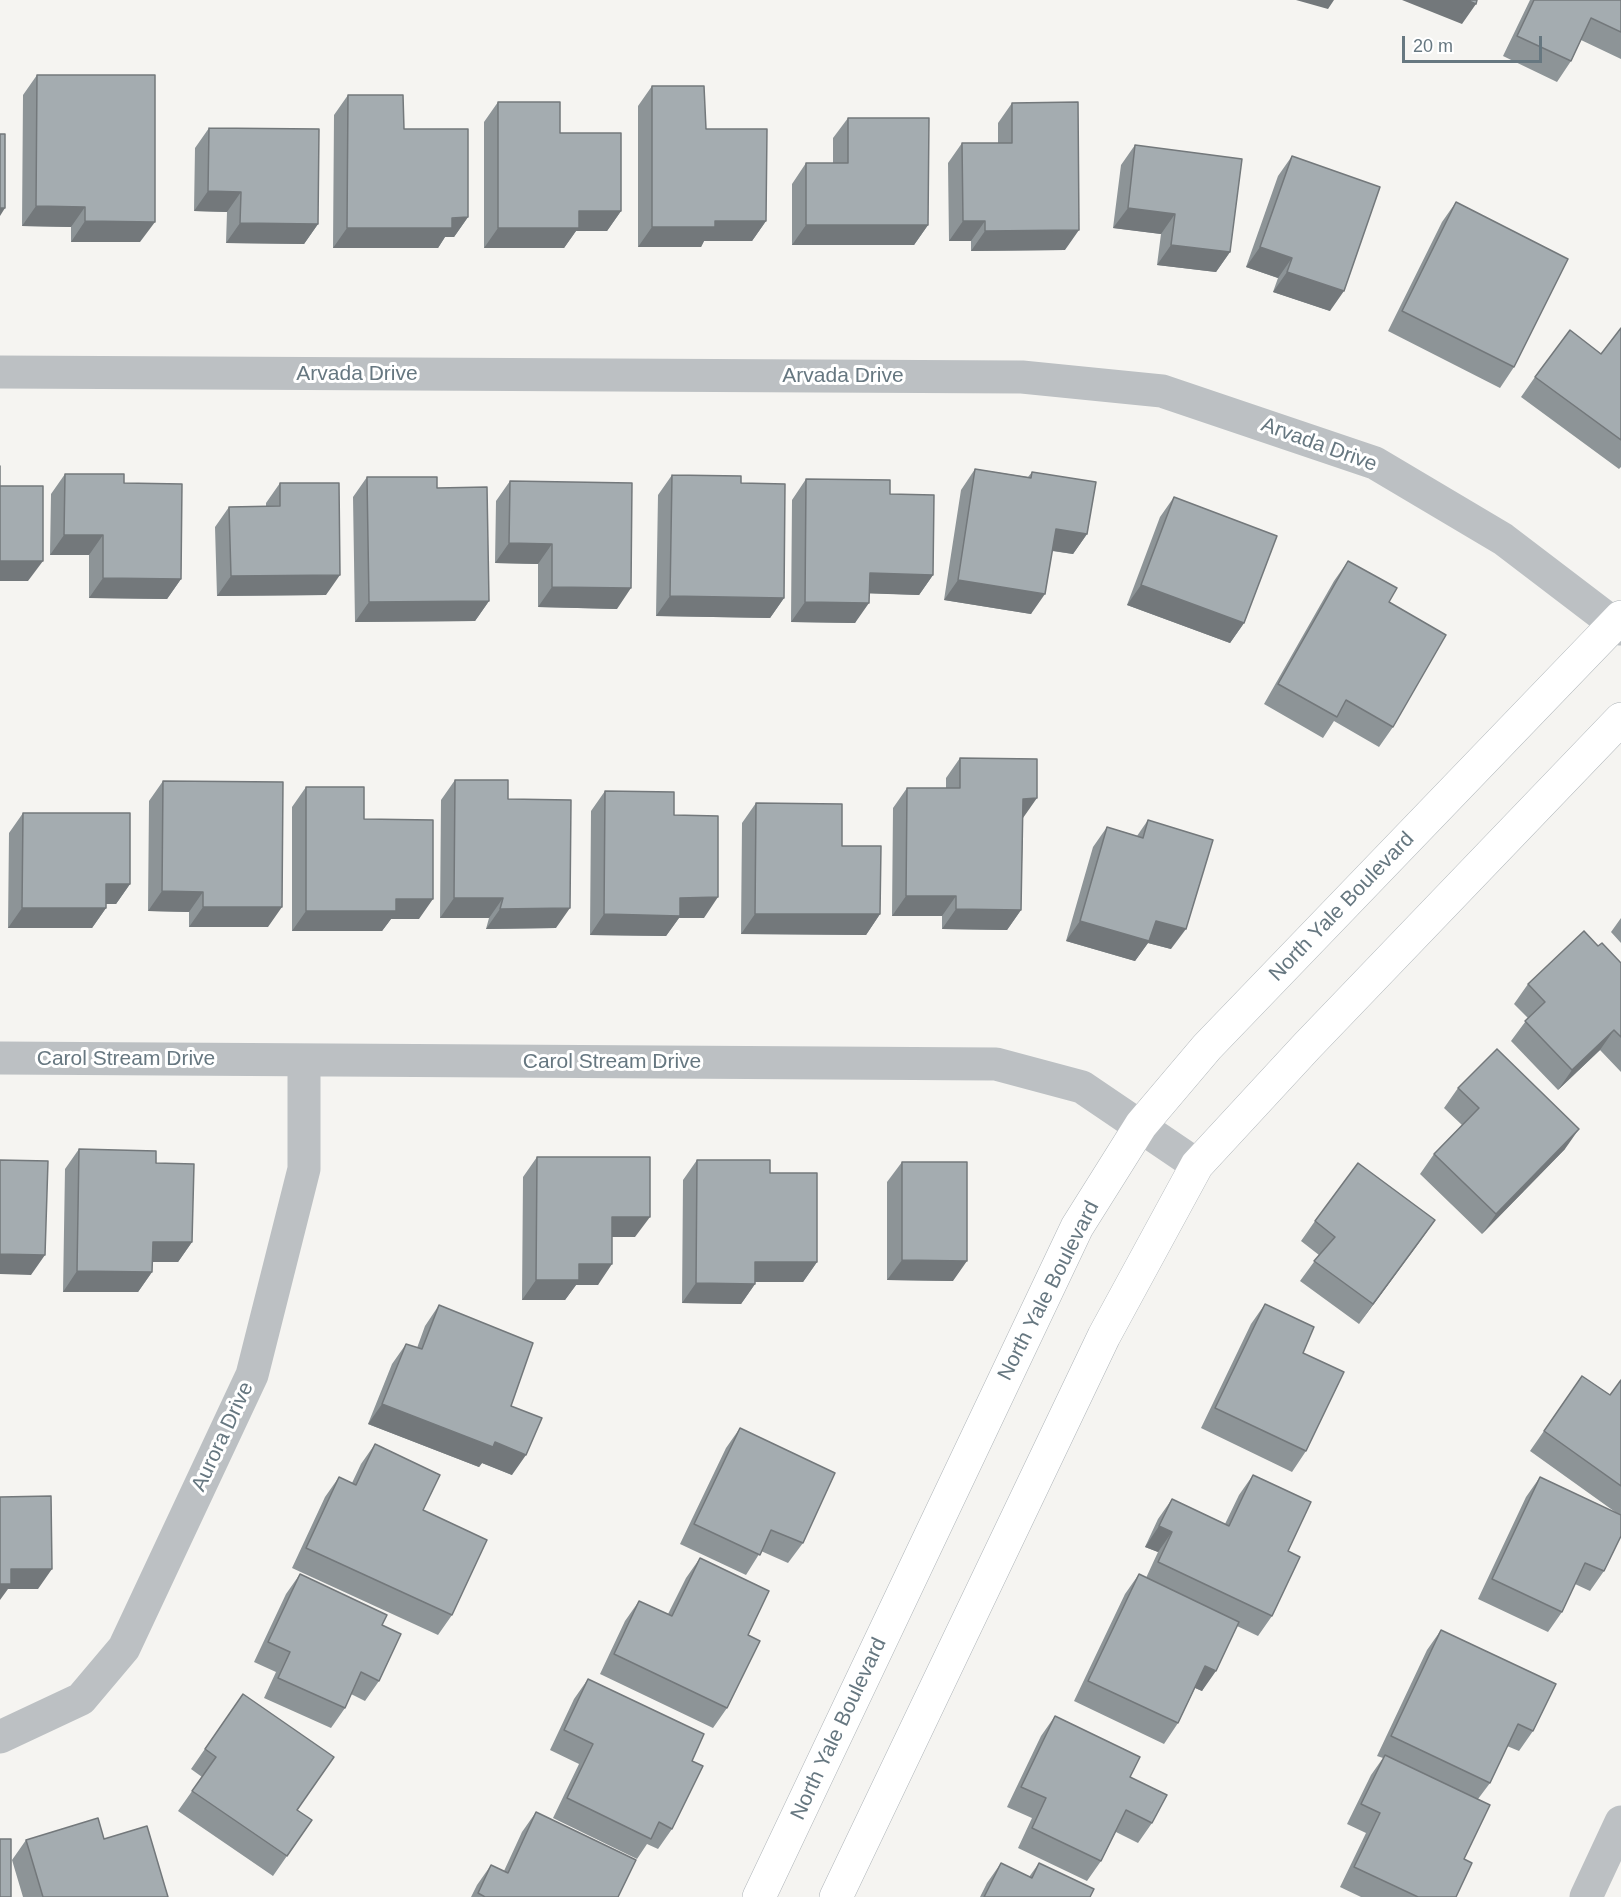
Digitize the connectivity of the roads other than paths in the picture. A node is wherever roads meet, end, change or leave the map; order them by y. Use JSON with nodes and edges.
{"nodes":[{"id":1,"x":0,"y":372,"type":"edge"},
{"id":2,"x":1619,"y":623,"type":"edge"},
{"id":3,"x":1621,"y":719,"type":"edge"},
{"id":4,"x":0,"y":1058,"type":"edge"},
{"id":5,"x":304,"y":1060,"type":"junction"},
{"id":6,"x":1142,"y":1125,"type":"junction"},
{"id":7,"x":1197,"y":1165,"type":"junction"},
{"id":8,"x":0,"y":1737,"type":"edge"},
{"id":9,"x":1621,"y":1822,"type":"edge"},
{"id":10,"x":759,"y":1897,"type":"edge"},
{"id":11,"x":836,"y":1897,"type":"edge"},
{"id":12,"x":1586,"y":1897,"type":"edge"}],
"edges":[{"from":1,"to":2,"type":"street","name":"Arvada Drive"},
{"from":2,"to":6,"type":"street","name":"North Yale Boulevard"},
{"from":3,"to":7,"type":"street"},
{"from":4,"to":5,"type":"street","name":"Carol Stream Drive"},
{"from":5,"to":6,"type":"street","name":"Carol Stream Drive"},
{"from":5,"to":8,"type":"street","name":"Aurora Drive"},
{"from":6,"to":7,"type":"street","name":"Carol Stream Drive"},
{"from":6,"to":10,"type":"street","name":"North Yale Boulevard"},
{"from":7,"to":11,"type":"street"},
{"from":9,"to":12,"type":"street"}]}
